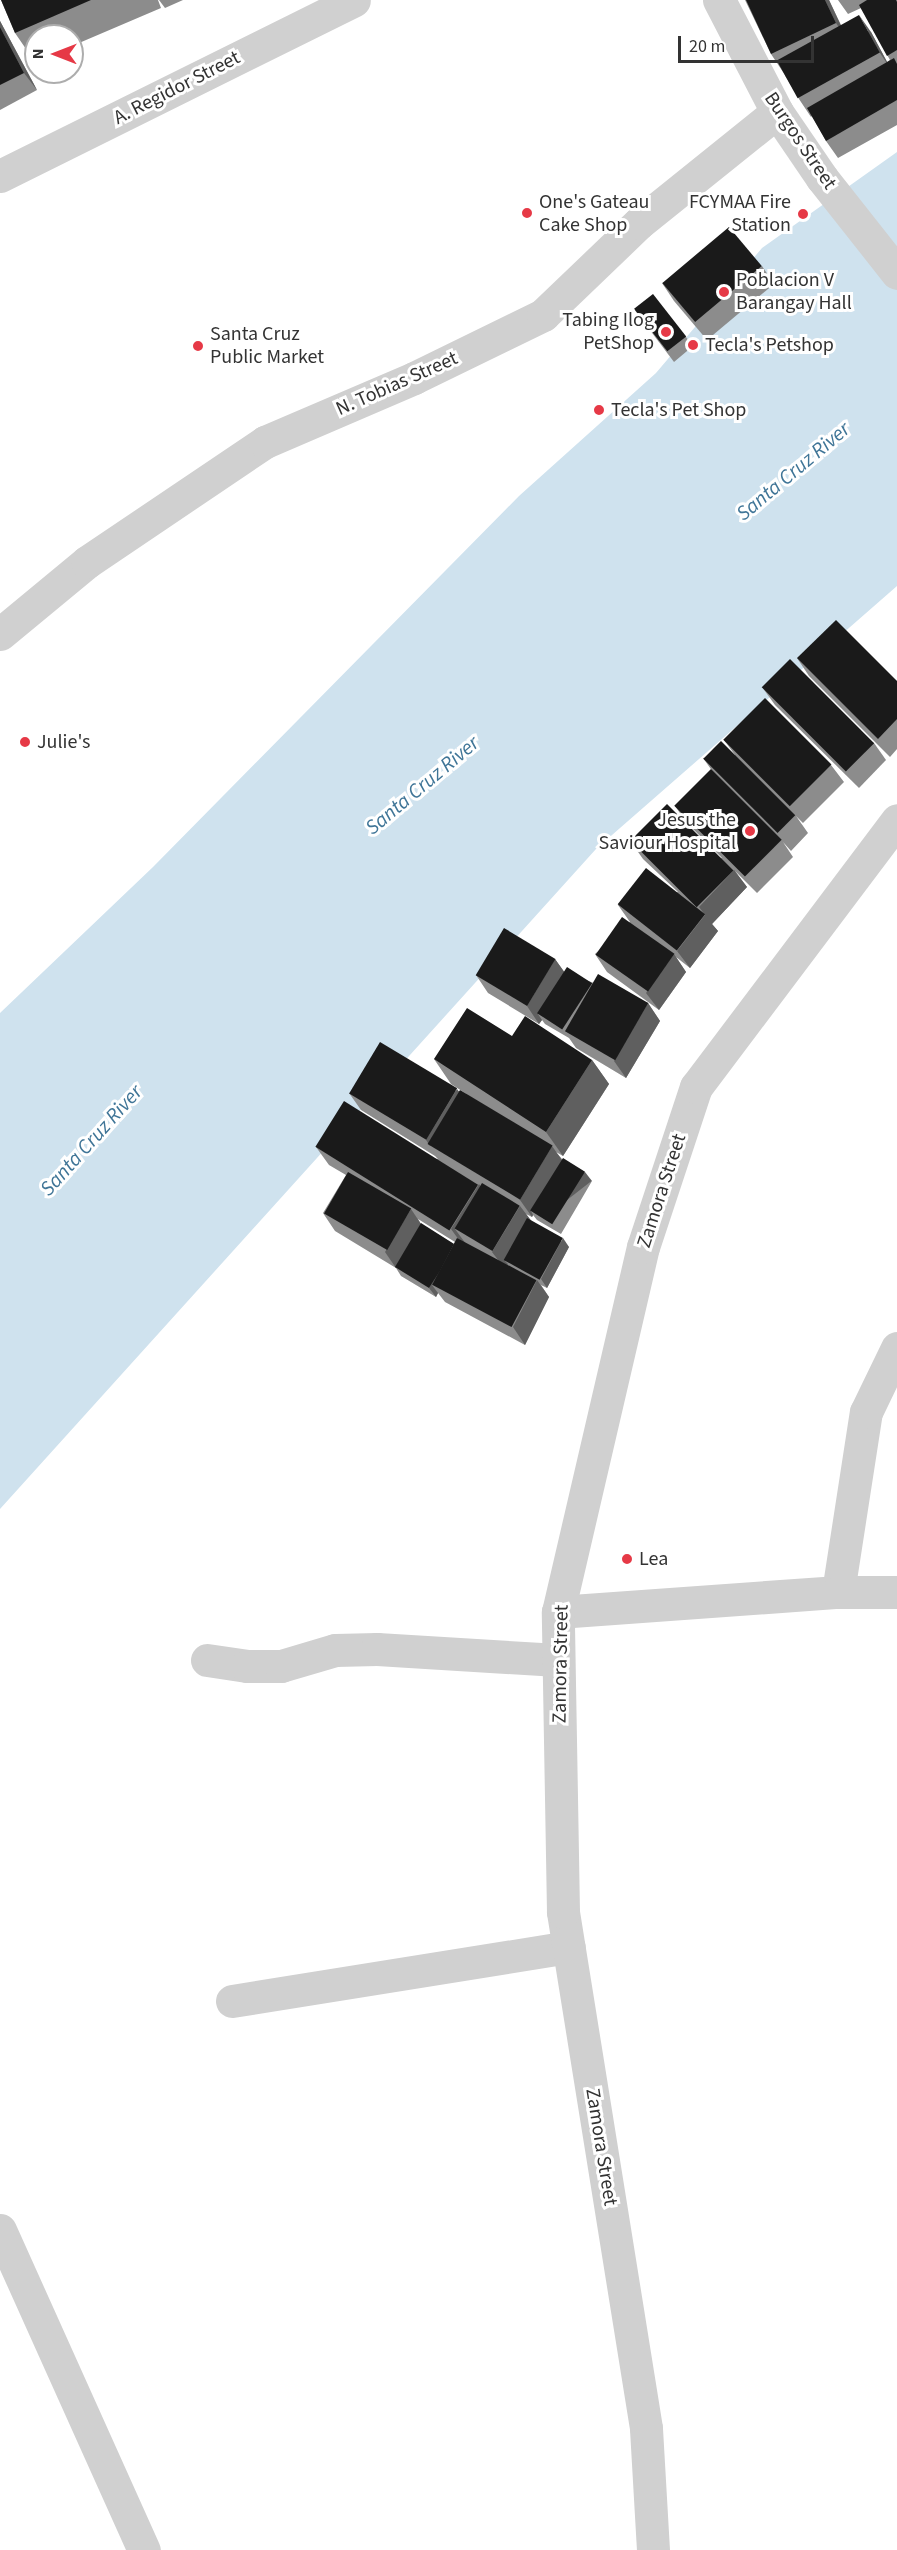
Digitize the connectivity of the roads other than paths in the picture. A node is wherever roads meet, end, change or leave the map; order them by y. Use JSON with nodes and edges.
{"nodes":[{"id":1,"x":354,"y":0,"type":"edge"},
{"id":2,"x":719,"y":0,"type":"edge"},
{"id":3,"x":322,"y":7,"type":"edge"},
{"id":4,"x":777,"y":112,"type":"junction"},
{"id":5,"x":0,"y":176,"type":"edge"},
{"id":6,"x":897,"y":273,"type":"edge"},
{"id":7,"x":0,"y":634,"type":"edge"},
{"id":8,"x":897,"y":820,"type":"edge"},
{"id":9,"x":897,"y":1348,"type":"edge"},
{"id":10,"x":838,"y":1592,"type":"junction"},
{"id":11,"x":897,"y":1592,"type":"edge"},
{"id":12,"x":558,"y":1612,"type":"junction"},
{"id":13,"x":207,"y":1660,"type":"dead end"},
{"id":14,"x":558,"y":1660,"type":"junction"},
{"id":15,"x":569,"y":1947,"type":"junction"},
{"id":16,"x":231,"y":2001,"type":"dead end"},
{"id":17,"x":0,"y":2230,"type":"edge"},
{"id":18,"x":144,"y":2550,"type":"edge"},
{"id":19,"x":653,"y":2550,"type":"edge"}],
"edges":[{"from":1,"to":3,"type":"street","name":"A. Regidor Street"},
{"from":2,"to":4,"type":"street","name":"Burgos Street"},
{"from":3,"to":5,"type":"street","name":"A. Regidor Street"},
{"from":4,"to":6,"type":"street","name":"Burgos Street"},
{"from":4,"to":7,"type":"street","name":"N. Tobias Street"},
{"from":8,"to":12,"type":"street","name":"Zamora Street"},
{"from":9,"to":10,"type":"street"},
{"from":10,"to":11,"type":"street"},
{"from":10,"to":12,"type":"street"},
{"from":12,"to":14,"type":"street","name":"Zamora Street"},
{"from":13,"to":14,"type":"street"},
{"from":14,"to":15,"type":"street","name":"Zamora Street"},
{"from":15,"to":16,"type":"street"},
{"from":15,"to":19,"type":"street","name":"Zamora Street"},
{"from":17,"to":18,"type":"street"}]}
